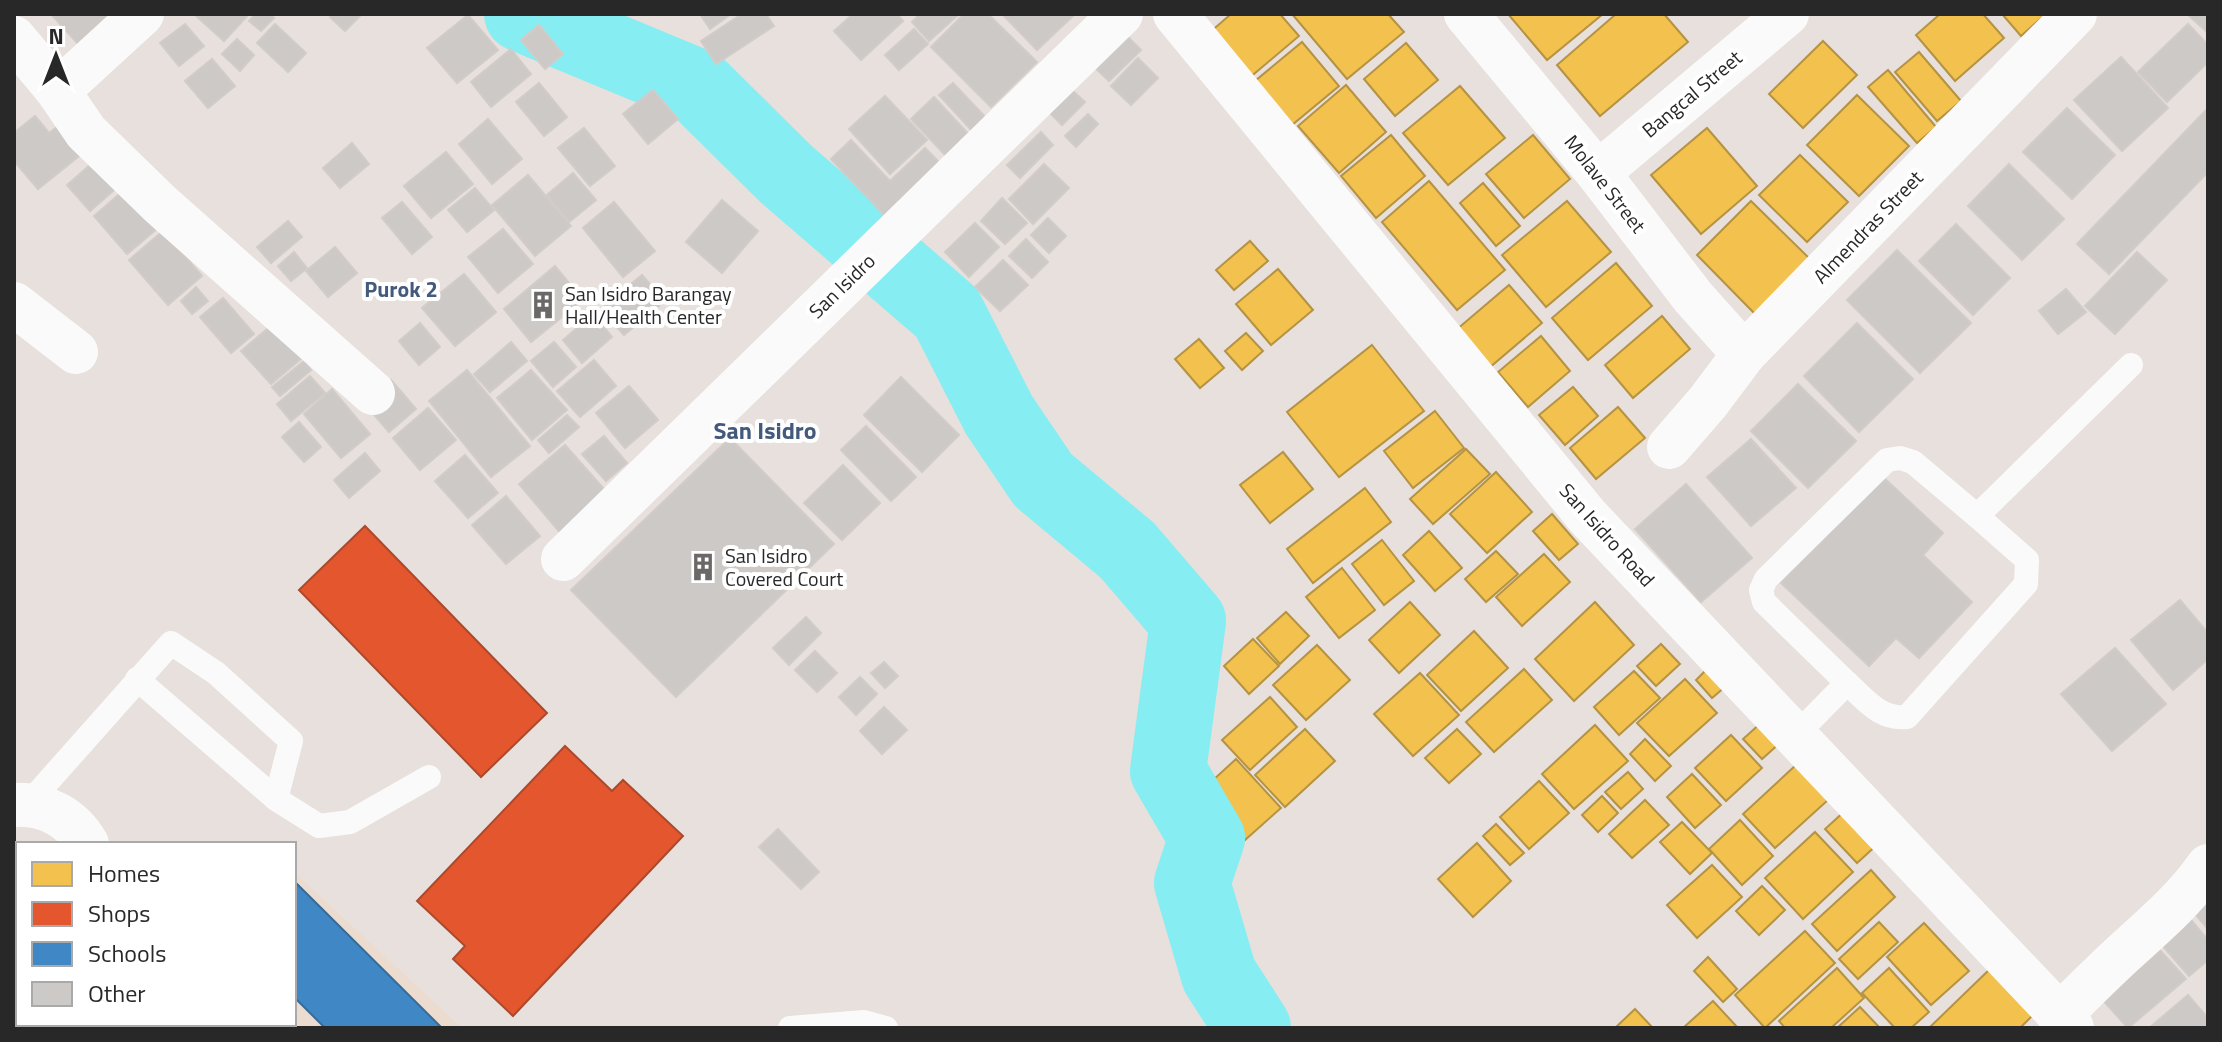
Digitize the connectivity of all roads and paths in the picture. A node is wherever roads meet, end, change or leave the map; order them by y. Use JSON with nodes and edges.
{"nodes":[{"id":1,"x":142,"y":14,"type":"edge"},
{"id":2,"x":1121,"y":14,"type":"edge"},
{"id":3,"x":1175,"y":14,"type":"edge"},
{"id":4,"x":1466,"y":14,"type":"edge"},
{"id":5,"x":1787,"y":14,"type":"edge"},
{"id":6,"x":2075,"y":14,"type":"edge"},
{"id":7,"x":14,"y":38,"type":"edge"},
{"id":8,"x":58,"y":91,"type":"junction"},
{"id":9,"x":1598,"y":173,"type":"junction"},
{"id":10,"x":14,"y":304,"type":"edge"},
{"id":11,"x":76,"y":352,"type":"dead end"},
{"id":12,"x":1744,"y":354,"type":"junction"},
{"id":13,"x":2131,"y":365,"type":"dead end"},
{"id":14,"x":373,"y":393,"type":"dead end"},
{"id":15,"x":1669,"y":447,"type":"dead end"},
{"id":16,"x":1977,"y":516,"type":"junction"},
{"id":17,"x":563,"y":559,"type":"dead end"},
{"id":18,"x":137,"y":679,"type":"junction"},
{"id":19,"x":1847,"y":683,"type":"junction"},
{"id":20,"x":1794,"y":737,"type":"junction"},
{"id":21,"x":429,"y":777,"type":"dead end"},
{"id":22,"x":276,"y":799,"type":"junction"},
{"id":23,"x":21,"y":805,"type":"edge"},
{"id":24,"x":86,"y":842,"type":"edge"},
{"id":25,"x":2208,"y":866,"type":"edge"},
{"id":26,"x":2065,"y":1022,"type":"edge"},
{"id":27,"x":790,"y":1028,"type":"edge"},
{"id":28,"x":886,"y":1028,"type":"edge"}],
"edges":[{"from":1,"to":8,"type":"street"},
{"from":2,"to":17,"type":"street","name":"San Isidro"},
{"from":3,"to":20,"type":"street","name":"San Isidro Road"},
{"from":4,"to":9,"type":"street","name":"Molave Street"},
{"from":5,"to":9,"type":"street","name":"Bangcal Street"},
{"from":6,"to":12,"type":"street","name":"Almendras Street"},
{"from":7,"to":8,"type":"street"},
{"from":8,"to":14,"type":"street"},
{"from":9,"to":12,"type":"street","name":"Molave Street"},
{"from":10,"to":11,"type":"street"},
{"from":12,"to":15,"type":"street","name":"Almendras Street"},
{"from":13,"to":16,"type":"lane"},
{"from":16,"to":19,"type":"lane"},
{"from":16,"to":19,"type":"lane"},
{"from":18,"to":22,"type":"lane"},
{"from":18,"to":22,"type":"lane"},
{"from":18,"to":23,"type":"lane"},
{"from":19,"to":20,"type":"lane"},
{"from":20,"to":26,"type":"street","name":"San Isidro Road"},
{"from":21,"to":22,"type":"lane"},
{"from":23,"to":24,"type":"street"},
{"from":25,"to":26,"type":"street"},
{"from":27,"to":28,"type":"lane"}]}
